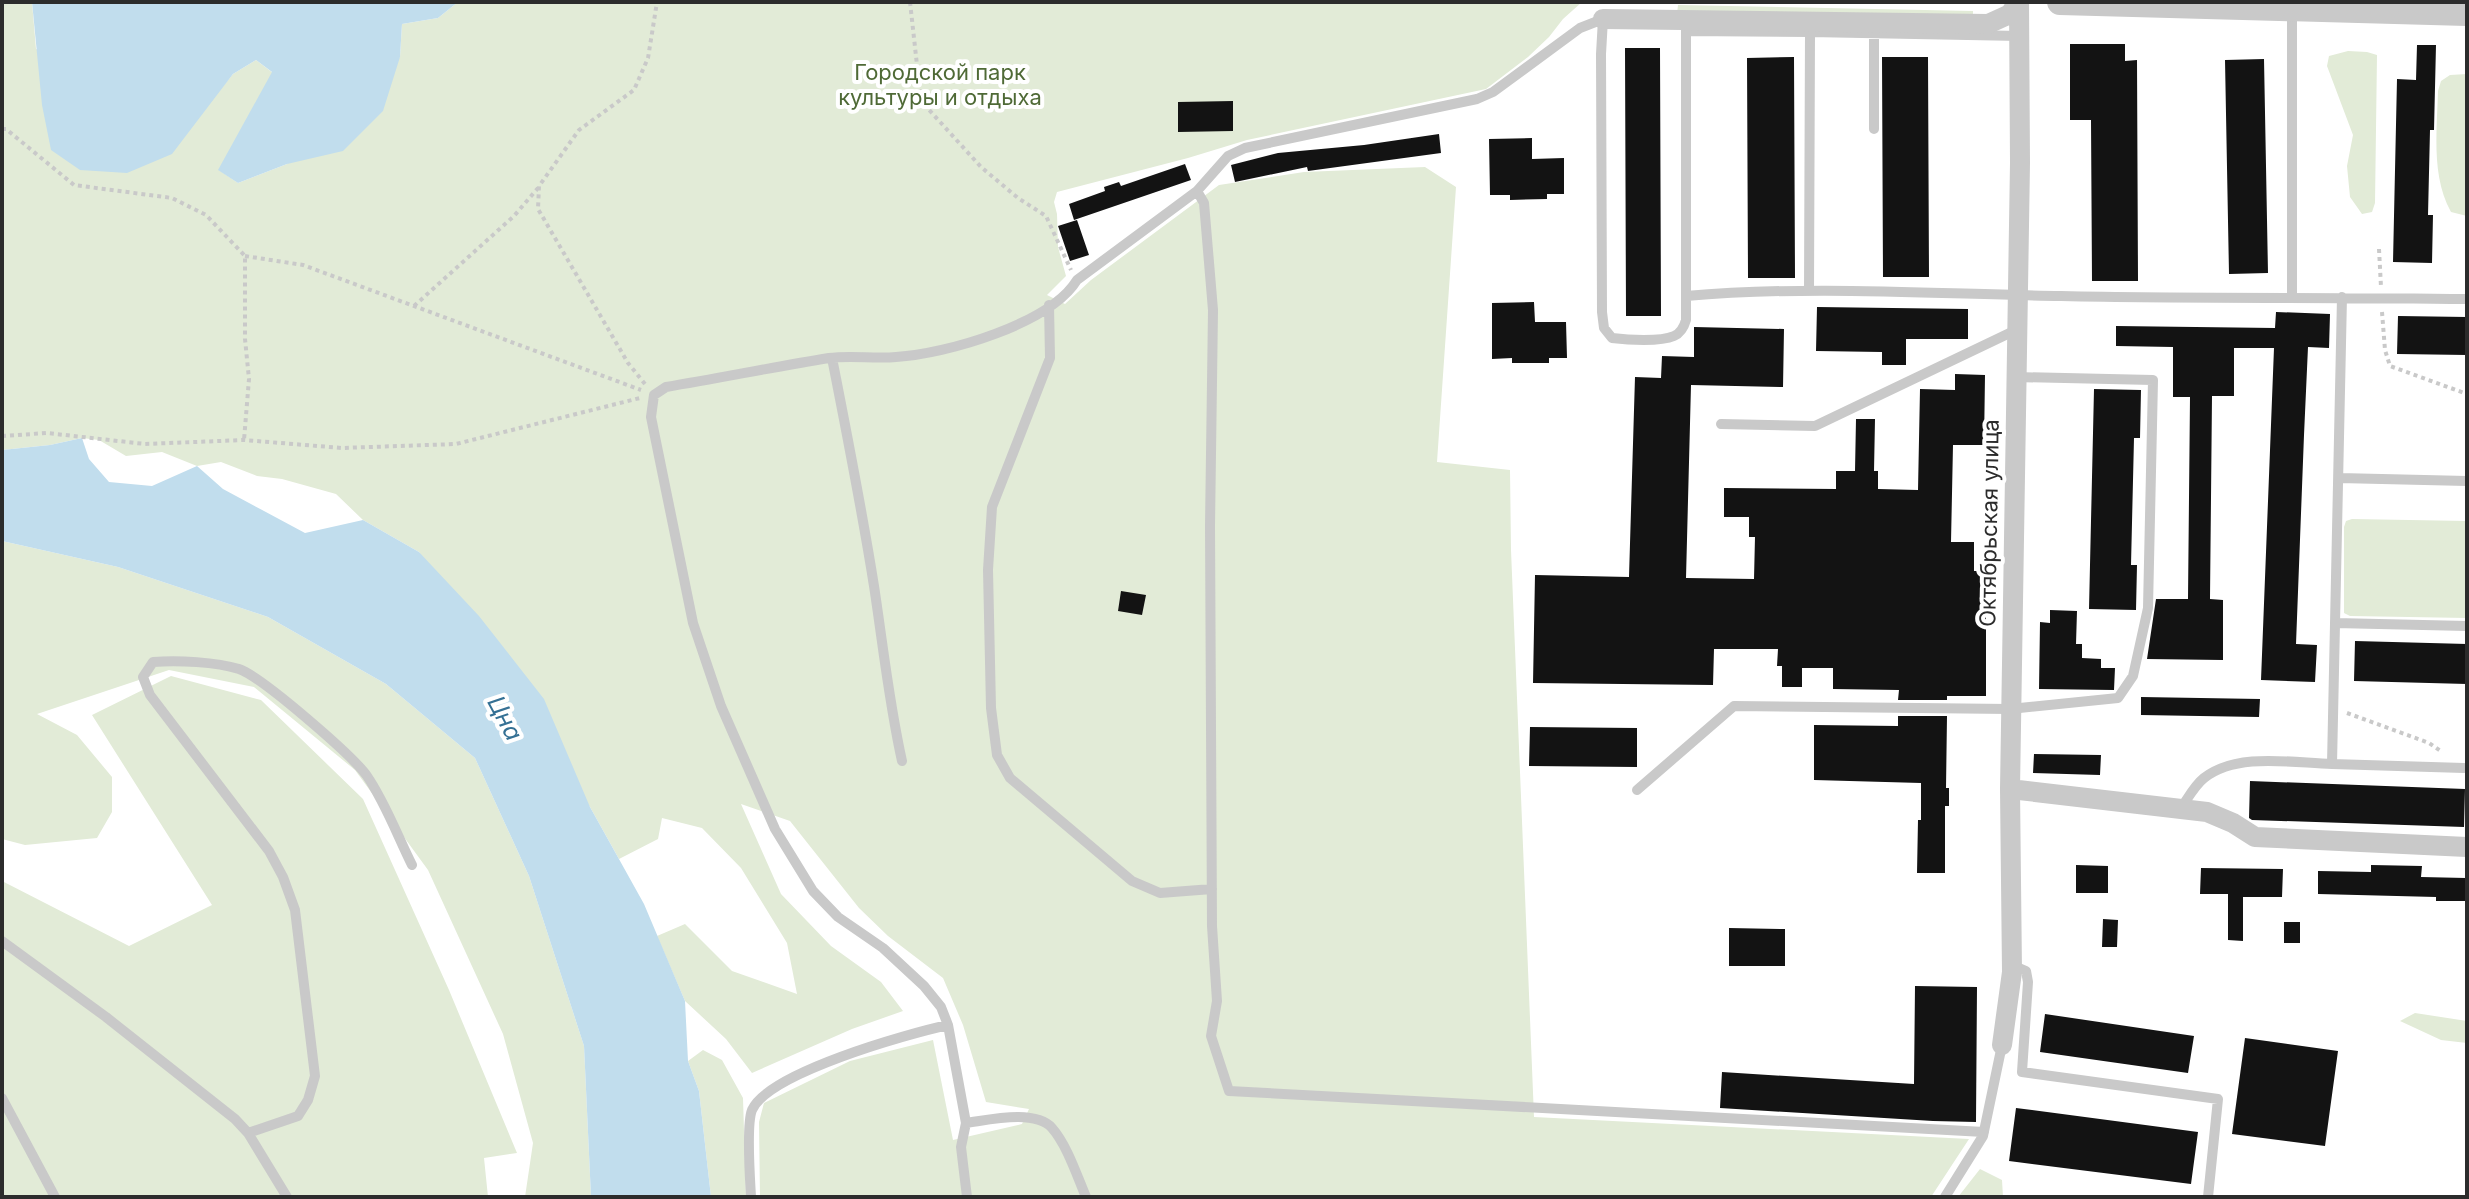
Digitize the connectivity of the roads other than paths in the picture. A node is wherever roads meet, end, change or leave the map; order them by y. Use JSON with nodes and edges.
{"nodes":[{"id":1,"x":2018,"y":2,"type":"edge"},
{"id":2,"x":2060,"y":2,"type":"edge"},
{"id":3,"x":2292,"y":5,"type":"edge"},
{"id":4,"x":2467,"y":13,"type":"edge"},
{"id":5,"x":1603,"y":19,"type":"junction"},
{"id":6,"x":1686,"y":25,"type":"junction"},
{"id":7,"x":1810,"y":32,"type":"junction"},
{"id":8,"x":1874,"y":34,"type":"junction"},
{"id":9,"x":2020,"y":36,"type":"junction"},
{"id":10,"x":1874,"y":129,"type":"dead end"},
{"id":11,"x":1197,"y":191,"type":"junction"},
{"id":12,"x":1809,"y":291,"type":"junction"},
{"id":13,"x":2017,"y":295,"type":"junction"},
{"id":14,"x":1686,"y":296,"type":"junction"},
{"id":15,"x":2292,"y":297,"type":"junction"},
{"id":16,"x":2342,"y":297,"type":"junction"},
{"id":17,"x":2467,"y":299,"type":"edge"},
{"id":18,"x":1049,"y":305,"type":"junction"},
{"id":19,"x":2016,"y":330,"type":"junction"},
{"id":20,"x":832,"y":358,"type":"junction"},
{"id":21,"x":2016,"y":377,"type":"junction"},
{"id":22,"x":1721,"y":424,"type":"dead end"},
{"id":23,"x":2339,"y":478,"type":"junction"},
{"id":24,"x":2467,"y":481,"type":"edge"},
{"id":25,"x":2335,"y":623,"type":"junction"},
{"id":26,"x":2467,"y":626,"type":"edge"},
{"id":27,"x":2010,"y":709,"type":"junction"},
{"id":28,"x":902,"y":761,"type":"dead end"},
{"id":29,"x":2332,"y":764,"type":"junction"},
{"id":30,"x":2464,"y":768,"type":"road end"},
{"id":31,"x":2010,"y":789,"type":"junction"},
{"id":32,"x":1637,"y":790,"type":"dead end"},
{"id":33,"x":2181,"y":808,"type":"junction"},
{"id":34,"x":2467,"y":847,"type":"edge"},
{"id":35,"x":412,"y":865,"type":"dead end"},
{"id":36,"x":1212,"y":889,"type":"junction"},
{"id":37,"x":2,"y":941,"type":"edge"},
{"id":38,"x":2012,"y":965,"type":"junction"},
{"id":39,"x":948,"y":1025,"type":"junction"},
{"id":40,"x":2002,"y":1045,"type":"joint"},
{"id":41,"x":2,"y":1098,"type":"edge"},
{"id":42,"x":966,"y":1123,"type":"junction"},
{"id":43,"x":1984,"y":1132,"type":"junction"},
{"id":44,"x":248,"y":1133,"type":"junction"},
{"id":45,"x":55,"y":1197,"type":"edge"},
{"id":46,"x":287,"y":1197,"type":"edge"},
{"id":47,"x":751,"y":1197,"type":"edge"},
{"id":48,"x":967,"y":1197,"type":"edge"},
{"id":49,"x":1086,"y":1197,"type":"edge"},
{"id":50,"x":1945,"y":1197,"type":"edge"},
{"id":51,"x":2208,"y":1197,"type":"edge"}],
"edges":[{"from":1,"to":6,"type":"street"},
{"from":1,"to":9,"type":"street","name":"Октябрьская улица"},
{"from":2,"to":3,"type":"street"},
{"from":3,"to":4,"type":"street"},
{"from":3,"to":15,"type":"lane"},
{"from":5,"to":6,"type":"street"},
{"from":5,"to":11,"type":"lane"},
{"from":5,"to":14,"type":"lane"},
{"from":6,"to":7,"type":"lane"},
{"from":6,"to":14,"type":"lane"},
{"from":7,"to":8,"type":"lane"},
{"from":7,"to":12,"type":"lane"},
{"from":8,"to":9,"type":"lane"},
{"from":8,"to":10,"type":"lane"},
{"from":9,"to":13,"type":"street","name":"Октябрьская улица"},
{"from":11,"to":18,"type":"lane"},
{"from":11,"to":36,"type":"lane"},
{"from":12,"to":13,"type":"lane"},
{"from":12,"to":14,"type":"lane"},
{"from":13,"to":15,"type":"lane"},
{"from":13,"to":19,"type":"street","name":"Октябрьская улица"},
{"from":15,"to":16,"type":"lane"},
{"from":16,"to":17,"type":"lane"},
{"from":16,"to":23,"type":"lane"},
{"from":18,"to":20,"type":"lane"},
{"from":18,"to":36,"type":"lane"},
{"from":19,"to":21,"type":"street","name":"Октябрьская улица"},
{"from":19,"to":22,"type":"lane"},
{"from":20,"to":28,"type":"lane"},
{"from":20,"to":39,"type":"lane"},
{"from":21,"to":27,"type":"street","name":"Октябрьская улица"},
{"from":21,"to":27,"type":"lane"},
{"from":23,"to":24,"type":"lane"},
{"from":23,"to":25,"type":"lane"},
{"from":25,"to":26,"type":"lane"},
{"from":25,"to":29,"type":"lane"},
{"from":27,"to":31,"type":"street","name":"Октябрьская улица"},
{"from":27,"to":32,"type":"lane"},
{"from":29,"to":30,"type":"lane"},
{"from":29,"to":33,"type":"lane"},
{"from":31,"to":33,"type":"street"},
{"from":31,"to":38,"type":"street","name":"Октябрьская улица"},
{"from":33,"to":34,"type":"street"},
{"from":35,"to":44,"type":"lane"},
{"from":36,"to":43,"type":"lane"},
{"from":37,"to":44,"type":"lane"},
{"from":38,"to":40,"type":"street","name":"Октябрьская улица"},
{"from":38,"to":51,"type":"lane"},
{"from":39,"to":42,"type":"lane"},
{"from":39,"to":47,"type":"lane"},
{"from":40,"to":43,"type":"lane"},
{"from":41,"to":45,"type":"lane"},
{"from":42,"to":48,"type":"lane"},
{"from":42,"to":49,"type":"lane"},
{"from":43,"to":50,"type":"lane"},
{"from":44,"to":46,"type":"lane"}]}
